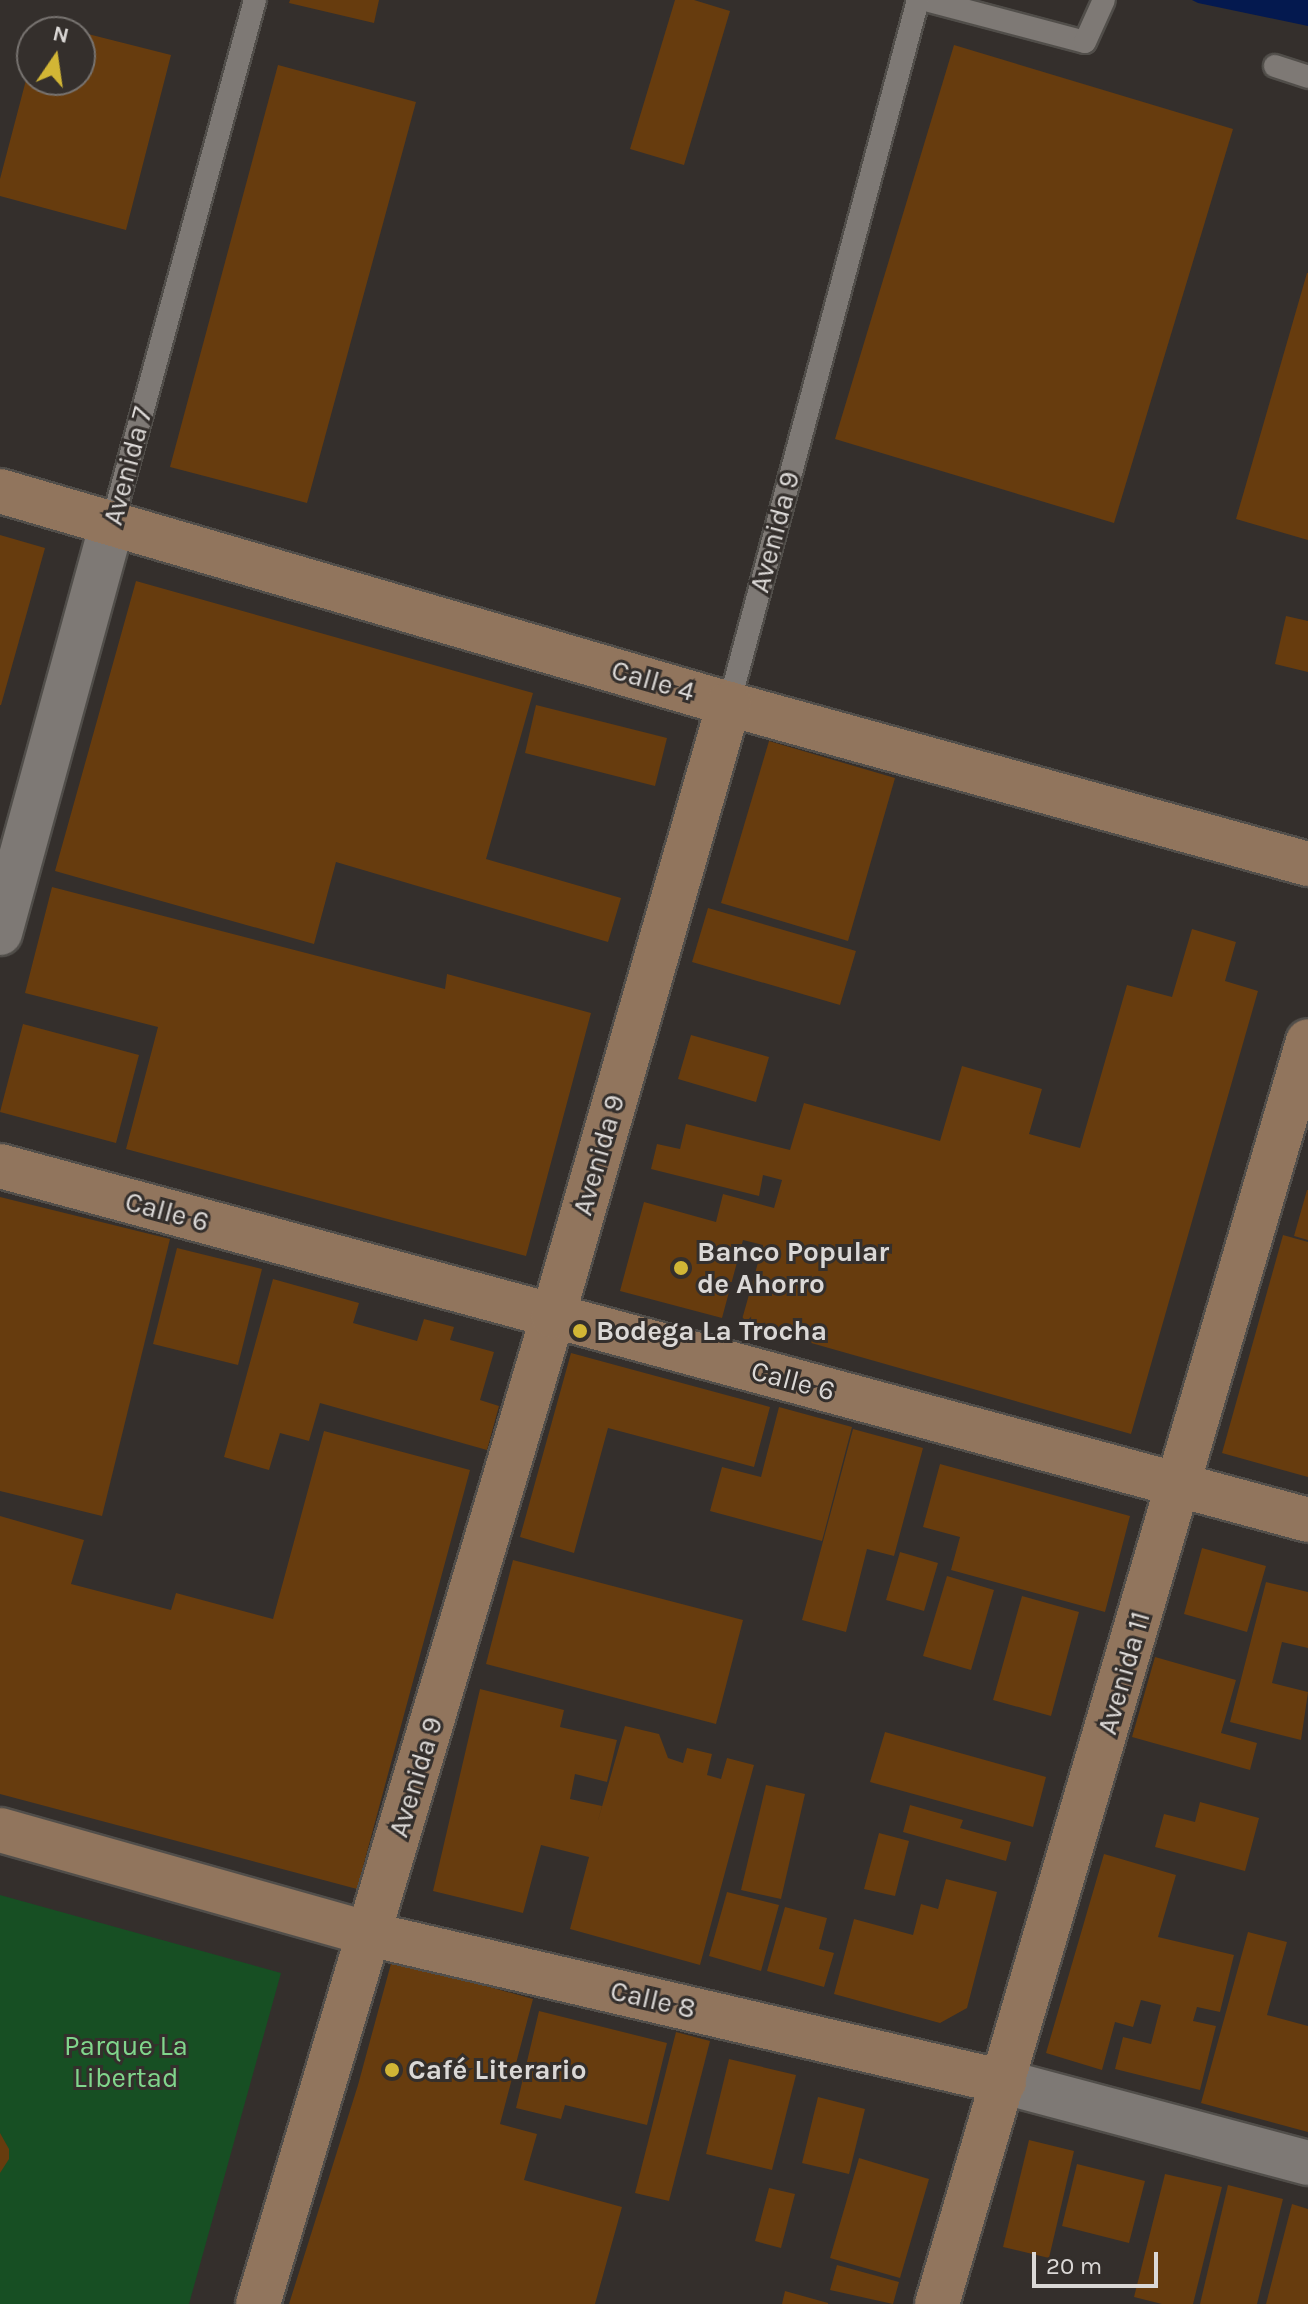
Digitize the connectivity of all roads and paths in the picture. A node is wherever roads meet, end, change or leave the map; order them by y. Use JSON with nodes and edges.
{"nodes":[{"id":1,"x":255,"y":0,"type":"edge"},
{"id":2,"x":918,"y":0,"type":"edge"},
{"id":3,"x":926,"y":0,"type":"edge"},
{"id":4,"x":1104,"y":0,"type":"edge"},
{"id":5,"x":1275,"y":66,"type":"dead end"},
{"id":6,"x":1308,"y":77,"type":"edge"},
{"id":7,"x":0,"y":491,"type":"edge"},
{"id":8,"x":112,"y":523,"type":"junction"},
{"id":9,"x":729,"y":704,"type":"junction"},
{"id":10,"x":1308,"y":864,"type":"edge"},
{"id":11,"x":0,"y":933,"type":"edge"},
{"id":12,"x":1308,"y":1041,"type":"edge"},
{"id":13,"x":0,"y":1166,"type":"edge"},
{"id":14,"x":553,"y":1316,"type":"junction"},
{"id":15,"x":1178,"y":1485,"type":"junction"},
{"id":16,"x":1308,"y":1520,"type":"edge"},
{"id":17,"x":0,"y":1830,"type":"edge"},
{"id":18,"x":369,"y":1934,"type":"junction"},
{"id":19,"x":1004,"y":2082,"type":"junction"},
{"id":20,"x":1308,"y":2163,"type":"edge"},
{"id":21,"x":258,"y":2304,"type":"edge"},
{"id":22,"x":937,"y":2304,"type":"edge"}],
"edges":[{"from":1,"to":8,"type":"lane","name":"Avenida 7"},
{"from":2,"to":9,"type":"lane","name":"Avenida 9"},
{"from":3,"to":4,"type":"lane"},
{"from":5,"to":6,"type":"lane"},
{"from":7,"to":8,"type":"street","name":"Calle 4"},
{"from":8,"to":9,"type":"street","name":"Calle 4"},
{"from":8,"to":11,"type":"street","name":"Avenida 7"},
{"from":9,"to":10,"type":"street","name":"Calle 4"},
{"from":9,"to":14,"type":"street","name":"Avenida 9"},
{"from":12,"to":15,"type":"street","name":"Avenida 11"},
{"from":13,"to":14,"type":"street","name":"Calle 6"},
{"from":14,"to":15,"type":"street","name":"Calle 6"},
{"from":14,"to":18,"type":"street","name":"Avenida 9"},
{"from":15,"to":16,"type":"street","name":"Calle 6"},
{"from":15,"to":19,"type":"street","name":"Avenida 11"},
{"from":17,"to":18,"type":"street","name":"Calle 8"},
{"from":18,"to":19,"type":"street","name":"Calle 8"},
{"from":18,"to":21,"type":"street","name":"Avenida 9"},
{"from":19,"to":20,"type":"street","name":"Calle 8"},
{"from":19,"to":22,"type":"street","name":"Avenida 11"}]}
